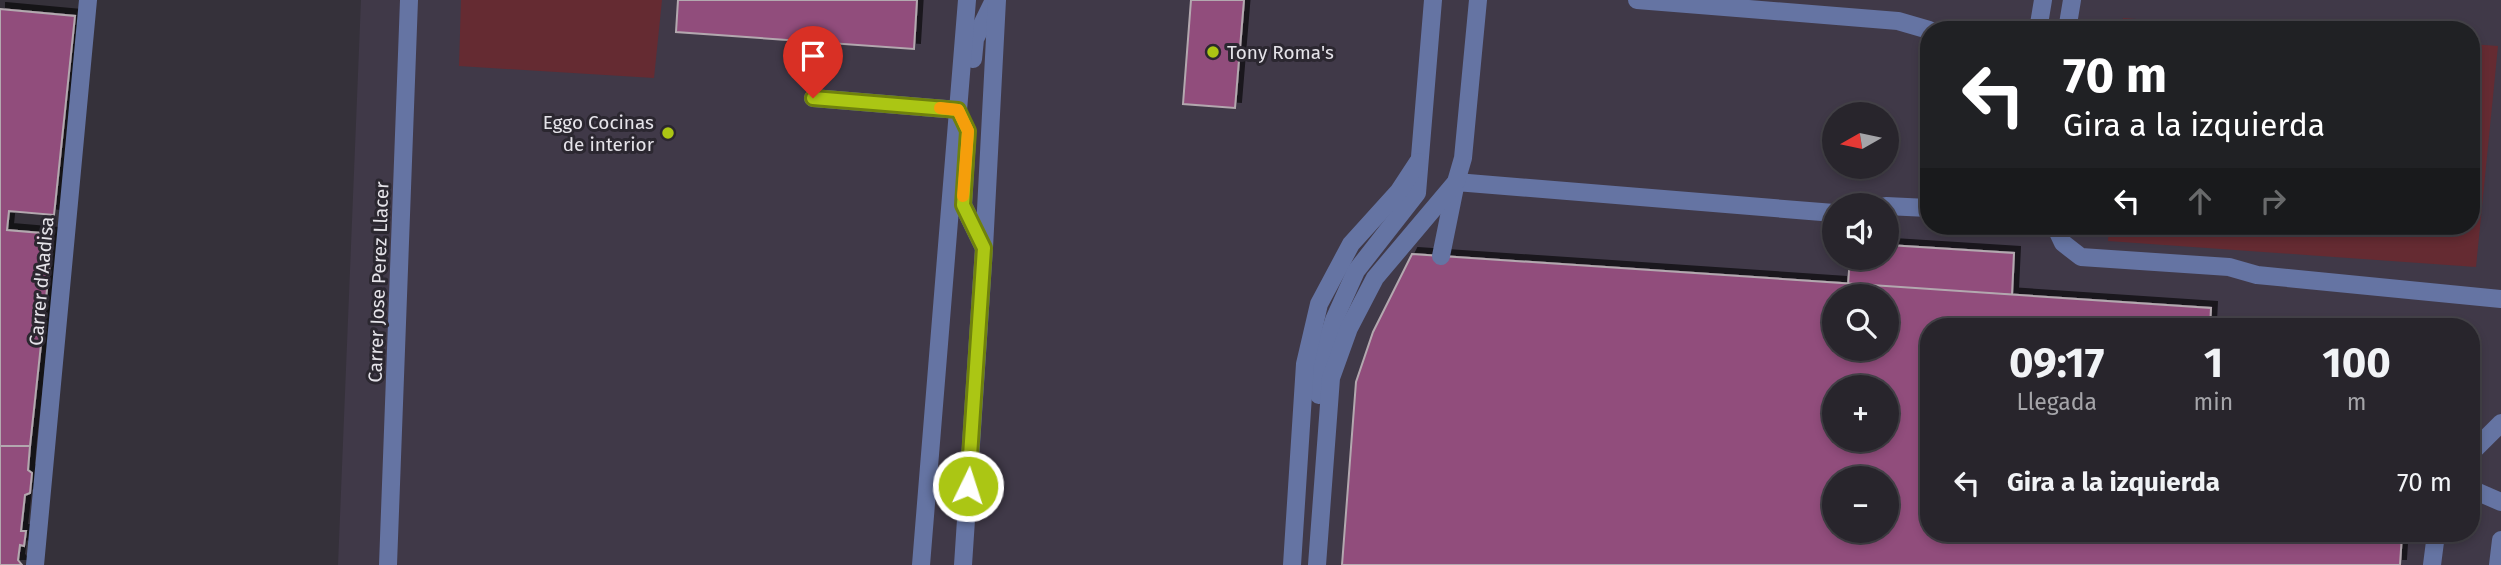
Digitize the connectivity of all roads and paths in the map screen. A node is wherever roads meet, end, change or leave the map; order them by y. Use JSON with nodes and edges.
{"nodes":[{"id":1,"x":88,"y":0,"type":"edge"},
{"id":2,"x":409,"y":0,"type":"edge"},
{"id":3,"x":967,"y":0,"type":"edge"},
{"id":4,"x":995,"y":0,"type":"edge"},
{"id":5,"x":1433,"y":0,"type":"edge"},
{"id":6,"x":1478,"y":0,"type":"edge"},
{"id":7,"x":1637,"y":0,"type":"edge"},
{"id":8,"x":2043,"y":0,"type":"edge"},
{"id":9,"x":2072,"y":0,"type":"edge"},
{"id":10,"x":2040,"y":21,"type":"edge"},
{"id":11,"x":2068,"y":21,"type":"edge"},
{"id":12,"x":1920,"y":27,"type":"edge"},
{"id":13,"x":813,"y":98,"type":"dead end"},
{"id":14,"x":958,"y":110,"type":"junction"},
{"id":15,"x":1420,"y":159,"type":"junction"},
{"id":16,"x":1456,"y":182,"type":"junction"},
{"id":17,"x":1899,"y":207,"type":"edge"},
{"id":18,"x":1920,"y":208,"type":"edge"},
{"id":19,"x":1822,"y":213,"type":"edge"},
{"id":20,"x":2059,"y":235,"type":"edge"},
{"id":21,"x":984,"y":248,"type":"junction"},
{"id":22,"x":1441,"y":256,"type":"dead end"},
{"id":23,"x":2501,"y":299,"type":"edge"},
{"id":24,"x":2501,"y":423,"type":"edge"},
{"id":25,"x":2480,"y":444,"type":"edge"},
{"id":26,"x":2480,"y":493,"type":"edge"},
{"id":27,"x":2501,"y":502,"type":"edge"},
{"id":28,"x":2501,"y":540,"type":"edge"},
{"id":29,"x":2435,"y":542,"type":"edge"},
{"id":30,"x":35,"y":565,"type":"edge"},
{"id":31,"x":388,"y":565,"type":"edge"},
{"id":32,"x":921,"y":565,"type":"edge"},
{"id":33,"x":963,"y":565,"type":"edge"},
{"id":34,"x":1292,"y":565,"type":"edge"},
{"id":35,"x":1306,"y":565,"type":"edge"},
{"id":36,"x":1317,"y":565,"type":"edge"},
{"id":37,"x":2432,"y":565,"type":"edge"},
{"id":38,"x":2498,"y":565,"type":"edge"}],
"edges":[{"from":1,"to":30,"type":"street","name":"Carrer d'Aadisa"},
{"from":2,"to":31,"type":"street","name":"Carrer Jose Perez Llacer"},
{"from":3,"to":14,"type":"street"},
{"from":4,"to":14,"type":"street"},
{"from":4,"to":21,"type":"street"},
{"from":5,"to":15,"type":"street"},
{"from":6,"to":16,"type":"street"},
{"from":7,"to":12,"type":"street"},
{"from":8,"to":10,"type":"street"},
{"from":9,"to":11,"type":"street"},
{"from":13,"to":14,"type":"street"},
{"from":14,"to":21,"type":"street"},
{"from":14,"to":32,"type":"street"},
{"from":15,"to":34,"type":"street"},
{"from":15,"to":35,"type":"street"},
{"from":16,"to":19,"type":"street"},
{"from":16,"to":22,"type":"street"},
{"from":16,"to":36,"type":"street"},
{"from":17,"to":18,"type":"street"},
{"from":20,"to":23,"type":"street"},
{"from":21,"to":33,"type":"street"},
{"from":24,"to":25,"type":"street"},
{"from":26,"to":27,"type":"street"},
{"from":28,"to":38,"type":"street"},
{"from":29,"to":37,"type":"street"}]}
